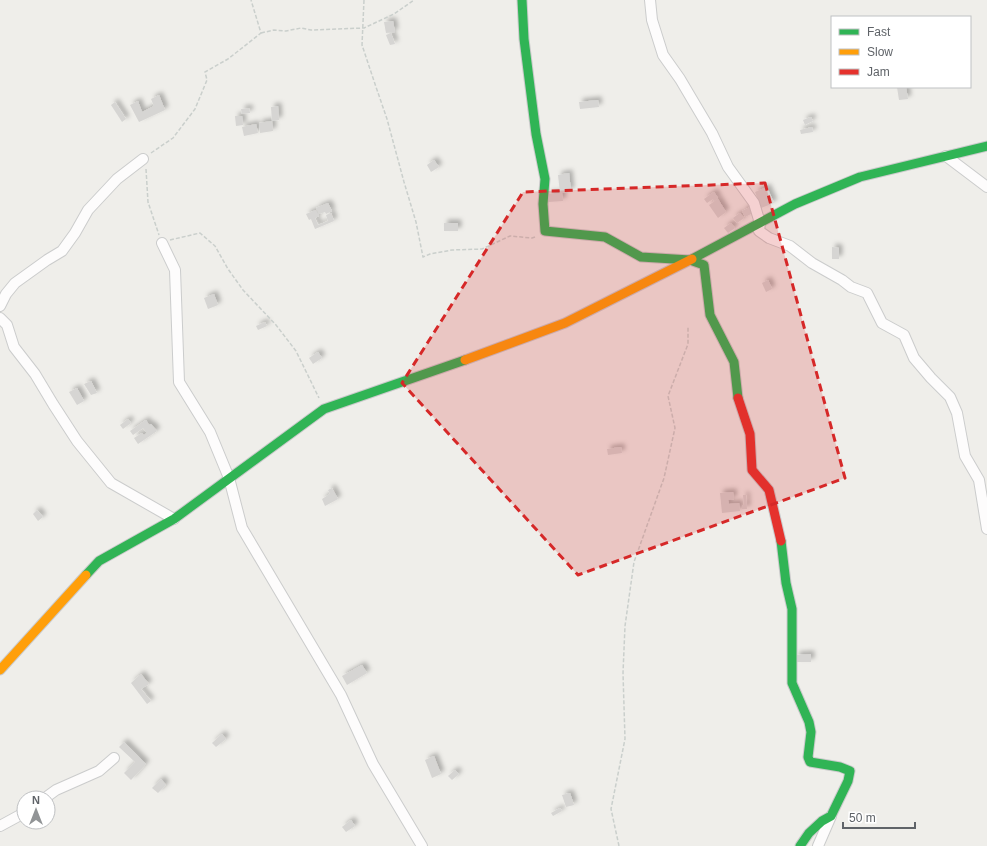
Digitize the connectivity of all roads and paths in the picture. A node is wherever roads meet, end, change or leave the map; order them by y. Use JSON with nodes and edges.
{"nodes":[{"id":1,"x":250,"y":0,"type":"edge"},
{"id":2,"x":364,"y":0,"type":"edge"},
{"id":3,"x":414,"y":0,"type":"edge"},
{"id":4,"x":522,"y":0,"type":"edge"},
{"id":5,"x":650,"y":0,"type":"edge"},
{"id":6,"x":364,"y":28,"type":"junction"},
{"id":7,"x":261,"y":33,"type":"junction"},
{"id":8,"x":987,"y":146,"type":"edge"},
{"id":9,"x":946,"y":156,"type":"junction"},
{"id":10,"x":143,"y":159,"type":"junction"},
{"id":11,"x":987,"y":187,"type":"edge"},
{"id":12,"x":760,"y":223,"type":"junction"},
{"id":13,"x":545,"y":231,"type":"junction"},
{"id":14,"x":162,"y":243,"type":"junction"},
{"id":15,"x":690,"y":260,"type":"junction"},
{"id":16,"x":0,"y":306,"type":"edge"},
{"id":17,"x":0,"y":318,"type":"edge"},
{"id":18,"x":688,"y":327,"type":"dead end"},
{"id":19,"x":324,"y":409,"type":"junction"},
{"id":20,"x":229,"y":478,"type":"junction"},
{"id":21,"x":174,"y":519,"type":"junction"},
{"id":22,"x":987,"y":529,"type":"edge"},
{"id":23,"x":0,"y":670,"type":"edge"},
{"id":24,"x":114,"y":758,"type":"dead end"},
{"id":25,"x":56,"y":790,"type":"edge"},
{"id":26,"x":831,"y":816,"type":"junction"},
{"id":27,"x":16,"y":817,"type":"edge"},
{"id":28,"x":0,"y":826,"type":"edge"},
{"id":29,"x":422,"y":846,"type":"edge"},
{"id":30,"x":619,"y":846,"type":"edge"},
{"id":31,"x":800,"y":846,"type":"edge"},
{"id":32,"x":818,"y":846,"type":"edge"}],
"edges":[{"from":1,"to":7,"type":"path"},
{"from":2,"to":6,"type":"path"},
{"from":3,"to":6,"type":"path"},
{"from":4,"to":13,"type":"street"},
{"from":5,"to":12,"type":"street"},
{"from":6,"to":7,"type":"path"},
{"from":6,"to":13,"type":"path"},
{"from":7,"to":10,"type":"path"},
{"from":8,"to":9,"type":"street"},
{"from":9,"to":11,"type":"street"},
{"from":9,"to":12,"type":"street"},
{"from":10,"to":14,"type":"path"},
{"from":10,"to":16,"type":"street"},
{"from":12,"to":15,"type":"street"},
{"from":12,"to":22,"type":"street"},
{"from":13,"to":15,"type":"street"},
{"from":14,"to":19,"type":"path"},
{"from":14,"to":20,"type":"street"},
{"from":15,"to":19,"type":"street"},
{"from":15,"to":26,"type":"street"},
{"from":17,"to":21,"type":"street"},
{"from":18,"to":30,"type":"path"},
{"from":19,"to":20,"type":"street"},
{"from":20,"to":21,"type":"street"},
{"from":20,"to":29,"type":"street"},
{"from":21,"to":23,"type":"street"},
{"from":24,"to":25,"type":"street"},
{"from":26,"to":31,"type":"street"},
{"from":26,"to":32,"type":"street"},
{"from":27,"to":28,"type":"street"}]}
